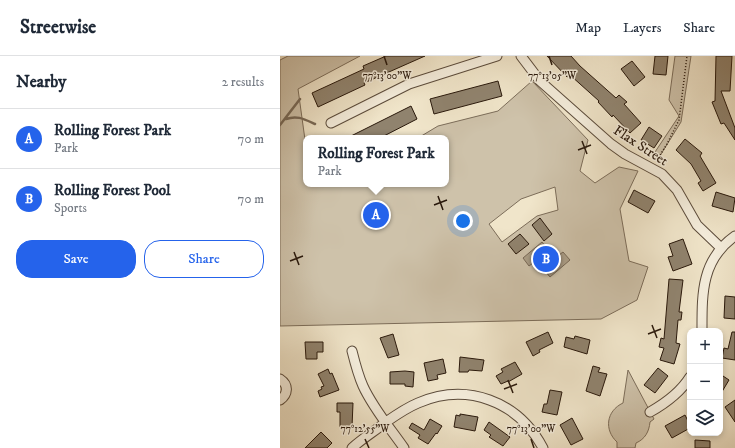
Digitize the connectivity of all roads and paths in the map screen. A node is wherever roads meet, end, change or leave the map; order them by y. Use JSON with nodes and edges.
{"nodes":[{"id":1,"x":497,"y":56,"type":"edge"},
{"id":2,"x":521,"y":56,"type":"edge"},
{"id":3,"x":687,"y":56,"type":"edge"},
{"id":4,"x":332,"y":123,"type":"dead end"},
{"id":5,"x":657,"y":160,"type":"dead end"},
{"id":6,"x":735,"y":236,"type":"edge"},
{"id":7,"x":721,"y":248,"type":"junction"},
{"id":8,"x":702,"y":328,"type":"edge"},
{"id":9,"x":352,"y":351,"type":"dead end"},
{"id":10,"x":280,"y":378,"type":"edge"},
{"id":11,"x":687,"y":381,"type":"edge"},
{"id":12,"x":280,"y":400,"type":"edge"},
{"id":13,"x":650,"y":412,"type":"dead end"},
{"id":14,"x":386,"y":423,"type":"junction"},
{"id":15,"x":352,"y":448,"type":"edge"},
{"id":16,"x":404,"y":448,"type":"edge"},
{"id":17,"x":543,"y":448,"type":"edge"}],
"edges":[{"from":1,"to":4,"type":"street"},
{"from":2,"to":7,"type":"street","name":"Flax Street"},
{"from":3,"to":5,"type":"path"},
{"from":6,"to":7,"type":"street"},
{"from":7,"to":8,"type":"street"},
{"from":9,"to":14,"type":"street"},
{"from":10,"to":12,"type":"street"},
{"from":11,"to":13,"type":"street"},
{"from":14,"to":15,"type":"street"},
{"from":14,"to":16,"type":"street"},
{"from":14,"to":17,"type":"street"}]}
